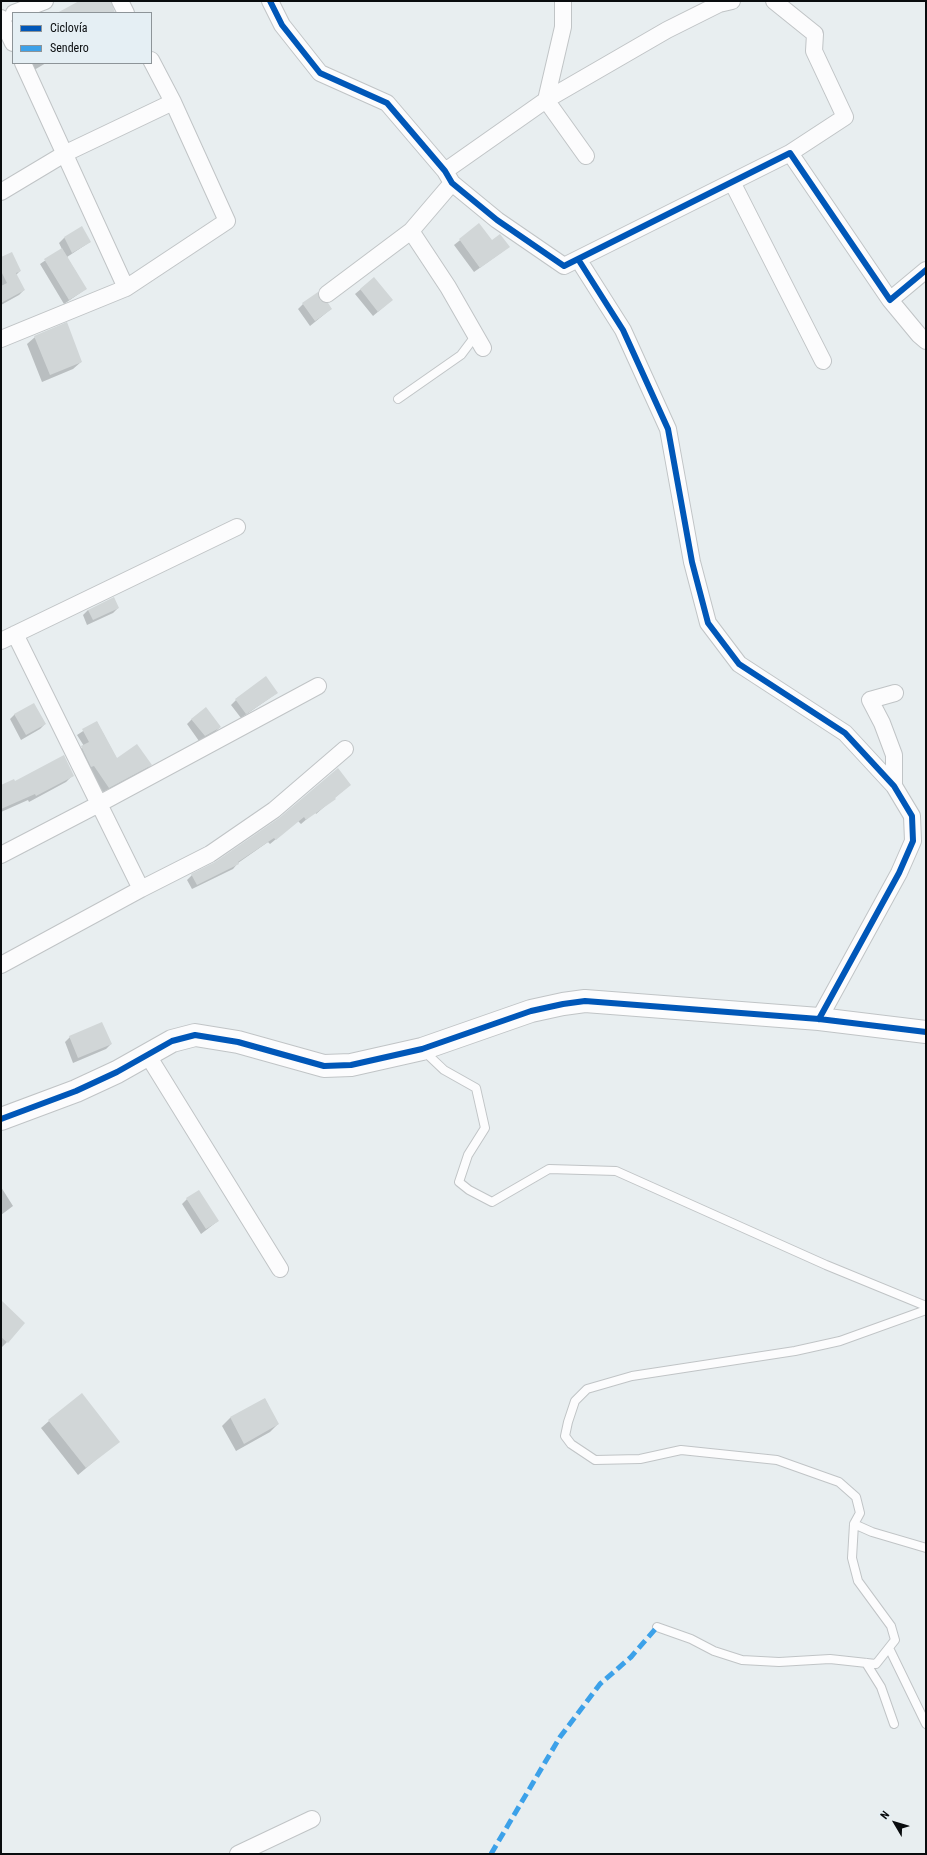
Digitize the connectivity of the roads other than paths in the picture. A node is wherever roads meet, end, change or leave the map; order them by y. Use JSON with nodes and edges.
{"nodes":[{"id":1,"x":45,"y":1,"type":"edge"},
{"id":2,"x":120,"y":1,"type":"edge"},
{"id":3,"x":270,"y":1,"type":"edge"},
{"id":4,"x":563,"y":1,"type":"edge"},
{"id":5,"x":732,"y":1,"type":"edge"},
{"id":6,"x":774,"y":1,"type":"edge"},
{"id":7,"x":16,"y":12,"type":"edge"},
{"id":8,"x":126,"y":12,"type":"edge"},
{"id":9,"x":12,"y":13,"type":"edge"},
{"id":10,"x":1,"y":18,"type":"edge"},
{"id":11,"x":12,"y":41,"type":"edge"},
{"id":12,"x":152,"y":62,"type":"edge"},
{"id":13,"x":23,"y":64,"type":"edge"},
{"id":14,"x":546,"y":100,"type":"junction"},
{"id":15,"x":173,"y":102,"type":"junction"},
{"id":16,"x":66,"y":153,"type":"junction"},
{"id":17,"x":790,"y":153,"type":"junction"},
{"id":18,"x":586,"y":156,"type":"dead end"},
{"id":19,"x":449,"y":177,"type":"junction"},
{"id":20,"x":732,"y":182,"type":"junction"},
{"id":21,"x":1,"y":192,"type":"edge"},
{"id":22,"x":411,"y":231,"type":"junction"},
{"id":23,"x":578,"y":259,"type":"junction"},
{"id":24,"x":926,"y":270,"type":"edge"},
{"id":25,"x":126,"y":288,"type":"junction"},
{"id":26,"x":327,"y":294,"type":"dead end"},
{"id":27,"x":890,"y":300,"type":"junction"},
{"id":28,"x":1,"y":339,"type":"edge"},
{"id":29,"x":480,"y":341,"type":"joint"},
{"id":30,"x":926,"y":341,"type":"edge"},
{"id":31,"x":823,"y":361,"type":"dead end"},
{"id":32,"x":398,"y":400,"type":"dead end"},
{"id":33,"x":237,"y":527,"type":"dead end"},
{"id":34,"x":8,"y":638,"type":"edge"},
{"id":35,"x":318,"y":686,"type":"dead end"},
{"id":36,"x":895,"y":693,"type":"dead end"},
{"id":37,"x":345,"y":749,"type":"dead end"},
{"id":38,"x":894,"y":786,"type":"junction"},
{"id":39,"x":99,"y":804,"type":"junction"},
{"id":40,"x":1,"y":855,"type":"edge"},
{"id":41,"x":141,"y":889,"type":"junction"},
{"id":42,"x":1,"y":965,"type":"edge"},
{"id":43,"x":819,"y":1019,"type":"junction"},
{"id":44,"x":926,"y":1032,"type":"edge"},
{"id":45,"x":422,"y":1049,"type":"junction"},
{"id":46,"x":146,"y":1054,"type":"junction"},
{"id":47,"x":1,"y":1119,"type":"edge"},
{"id":48,"x":280,"y":1269,"type":"dead end"},
{"id":49,"x":926,"y":1306,"type":"edge"},
{"id":50,"x":926,"y":1310,"type":"edge"},
{"id":51,"x":854,"y":1524,"type":"junction"},
{"id":52,"x":926,"y":1548,"type":"edge"},
{"id":53,"x":657,"y":1627,"type":"dead end"},
{"id":54,"x":889,"y":1648,"type":"junction"},
{"id":55,"x":866,"y":1663,"type":"junction"},
{"id":56,"x":894,"y":1724,"type":"dead end"},
{"id":57,"x":926,"y":1724,"type":"edge"},
{"id":58,"x":312,"y":1819,"type":"dead end"},
{"id":59,"x":238,"y":1854,"type":"edge"}],
"edges":[{"from":1,"to":7,"type":"street"},
{"from":2,"to":8,"type":"street"},
{"from":3,"to":19,"type":"street"},
{"from":4,"to":14,"type":"street"},
{"from":5,"to":14,"type":"street"},
{"from":6,"to":17,"type":"street"},
{"from":9,"to":10,"type":"street"},
{"from":10,"to":11,"type":"street"},
{"from":12,"to":15,"type":"street"},
{"from":13,"to":16,"type":"street"},
{"from":14,"to":18,"type":"street"},
{"from":14,"to":19,"type":"street"},
{"from":15,"to":16,"type":"street"},
{"from":15,"to":25,"type":"street"},
{"from":16,"to":21,"type":"street"},
{"from":16,"to":25,"type":"street"},
{"from":17,"to":20,"type":"street"},
{"from":17,"to":27,"type":"street"},
{"from":19,"to":22,"type":"street"},
{"from":19,"to":23,"type":"street"},
{"from":20,"to":23,"type":"street"},
{"from":20,"to":31,"type":"street"},
{"from":22,"to":26,"type":"street"},
{"from":22,"to":29,"type":"street"},
{"from":23,"to":38,"type":"street"},
{"from":24,"to":27,"type":"street"},
{"from":25,"to":28,"type":"street"},
{"from":27,"to":30,"type":"street"},
{"from":29,"to":32,"type":"lane"},
{"from":33,"to":34,"type":"street"},
{"from":34,"to":39,"type":"street"},
{"from":35,"to":39,"type":"street"},
{"from":36,"to":38,"type":"street"},
{"from":37,"to":41,"type":"street"},
{"from":38,"to":43,"type":"street"},
{"from":39,"to":40,"type":"street"},
{"from":39,"to":41,"type":"street"},
{"from":41,"to":42,"type":"street"},
{"from":43,"to":44,"type":"street"},
{"from":43,"to":45,"type":"street"},
{"from":45,"to":46,"type":"street"},
{"from":45,"to":49,"type":"lane"},
{"from":46,"to":47,"type":"street"},
{"from":46,"to":48,"type":"street"},
{"from":50,"to":51,"type":"lane"},
{"from":51,"to":52,"type":"lane"},
{"from":51,"to":54,"type":"lane"},
{"from":53,"to":55,"type":"lane"},
{"from":54,"to":55,"type":"lane"},
{"from":54,"to":57,"type":"lane"},
{"from":55,"to":56,"type":"lane"},
{"from":58,"to":59,"type":"street"}]}
